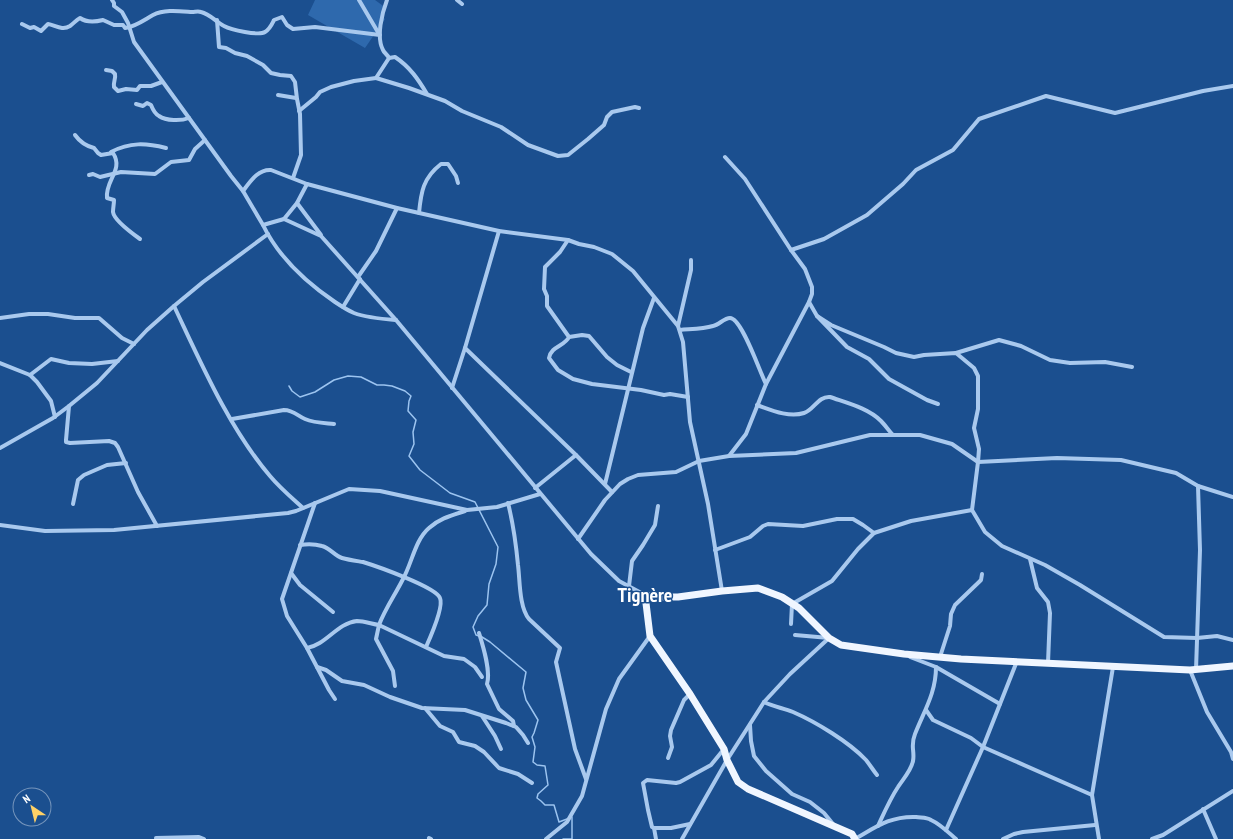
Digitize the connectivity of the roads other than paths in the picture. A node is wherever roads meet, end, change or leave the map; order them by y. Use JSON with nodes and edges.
{"nodes":[{"id":1,"x":112,"y":0,"type":"edge"},
{"id":2,"x":359,"y":0,"type":"edge"},
{"id":3,"x":387,"y":0,"type":"edge"},
{"id":4,"x":457,"y":0,"type":"edge"},
{"id":5,"x":462,"y":4,"type":"dead end"},
{"id":6,"x":217,"y":20,"type":"junction"},
{"id":7,"x":22,"y":24,"type":"dead end"},
{"id":8,"x":129,"y":27,"type":"junction"},
{"id":9,"x":380,"y":35,"type":"junction"},
{"id":10,"x":389,"y":58,"type":"junction"},
{"id":11,"x":106,"y":70,"type":"dead end"},
{"id":12,"x":376,"y":78,"type":"junction"},
{"id":13,"x":162,"y":82,"type":"junction"},
{"id":14,"x":1233,"y":86,"type":"edge"},
{"id":15,"x":427,"y":94,"type":"junction"},
{"id":16,"x":278,"y":95,"type":"dead end"},
{"id":17,"x":296,"y":98,"type":"junction"},
{"id":18,"x":136,"y":104,"type":"dead end"},
{"id":19,"x":639,"y":108,"type":"dead end"},
{"id":20,"x":299,"y":111,"type":"junction"},
{"id":21,"x":189,"y":118,"type":"junction"},
{"id":22,"x":75,"y":135,"type":"dead end"},
{"id":23,"x":205,"y":140,"type":"junction"},
{"id":24,"x":166,"y":148,"type":"dead end"},
{"id":25,"x":108,"y":153,"type":"junction"},
{"id":26,"x":725,"y":157,"type":"dead end"},
{"id":27,"x":114,"y":173,"type":"junction"},
{"id":28,"x":89,"y":175,"type":"dead end"},
{"id":29,"x":293,"y":178,"type":"junction"},
{"id":30,"x":458,"y":183,"type":"dead end"},
{"id":31,"x":307,"y":184,"type":"junction"},
{"id":32,"x":243,"y":190,"type":"junction"},
{"id":33,"x":297,"y":203,"type":"junction"},
{"id":34,"x":396,"y":208,"type":"junction"},
{"id":35,"x":419,"y":213,"type":"junction"},
{"id":36,"x":284,"y":219,"type":"junction"},
{"id":37,"x":263,"y":225,"type":"junction"},
{"id":38,"x":499,"y":231,"type":"junction"},
{"id":39,"x":268,"y":234,"type":"junction"},
{"id":40,"x":321,"y":236,"type":"junction"},
{"id":41,"x":140,"y":239,"type":"dead end"},
{"id":42,"x":568,"y":240,"type":"junction"},
{"id":43,"x":791,"y":250,"type":"junction"},
{"id":44,"x":691,"y":260,"type":"dead end"},
{"id":45,"x":359,"y":278,"type":"junction"},
{"id":46,"x":654,"y":298,"type":"junction"},
{"id":47,"x":809,"y":302,"type":"junction"},
{"id":48,"x":174,"y":306,"type":"junction"},
{"id":49,"x":344,"y":307,"type":"junction"},
{"id":50,"x":817,"y":316,"type":"junction"},
{"id":51,"x":0,"y":318,"type":"edge"},
{"id":52,"x":396,"y":320,"type":"junction"},
{"id":53,"x":679,"y":328,"type":"junction"},
{"id":54,"x":569,"y":337,"type":"junction"},
{"id":55,"x":134,"y":344,"type":"junction"},
{"id":56,"x":464,"y":348,"type":"junction"},
{"id":57,"x":956,"y":353,"type":"junction"},
{"id":58,"x":118,"y":361,"type":"junction"},
{"id":59,"x":0,"y":363,"type":"edge"},
{"id":60,"x":1132,"y":367,"type":"dead end"},
{"id":61,"x":631,"y":372,"type":"junction"},
{"id":62,"x":30,"y":375,"type":"junction"},
{"id":63,"x":766,"y":384,"type":"junction"},
{"id":64,"x":452,"y":388,"type":"junction"},
{"id":65,"x":627,"y":388,"type":"junction"},
{"id":66,"x":688,"y":397,"type":"junction"},
{"id":67,"x":938,"y":404,"type":"dead end"},
{"id":68,"x":757,"y":405,"type":"junction"},
{"id":69,"x":69,"y":406,"type":"junction"},
{"id":70,"x":55,"y":417,"type":"junction"},
{"id":71,"x":232,"y":419,"type":"junction"},
{"id":72,"x":334,"y":424,"type":"dead end"},
{"id":73,"x":893,"y":435,"type":"junction"},
{"id":74,"x":0,"y":448,"type":"edge"},
{"id":75,"x":576,"y":455,"type":"junction"},
{"id":76,"x":729,"y":456,"type":"junction"},
{"id":77,"x":699,"y":461,"type":"junction"},
{"id":78,"x":978,"y":462,"type":"junction"},
{"id":79,"x":126,"y":463,"type":"junction"},
{"id":80,"x":605,"y":484,"type":"junction"},
{"id":81,"x":1198,"y":486,"type":"junction"},
{"id":82,"x":535,"y":488,"type":"junction"},
{"id":83,"x":612,"y":492,"type":"junction"},
{"id":84,"x":540,"y":494,"type":"junction"},
{"id":85,"x":1233,"y":497,"type":"edge"},
{"id":86,"x":315,"y":503,"type":"junction"},
{"id":87,"x":508,"y":503,"type":"junction"},
{"id":88,"x":73,"y":504,"type":"dead end"},
{"id":89,"x":658,"y":506,"type":"dead end"},
{"id":90,"x":303,"y":508,"type":"junction"},
{"id":91,"x":467,"y":510,"type":"junction"},
{"id":92,"x":972,"y":510,"type":"junction"},
{"id":93,"x":0,"y":525,"type":"edge"},
{"id":94,"x":157,"y":526,"type":"junction"},
{"id":95,"x":874,"y":533,"type":"junction"},
{"id":96,"x":578,"y":539,"type":"junction"},
{"id":97,"x":300,"y":544,"type":"junction"},
{"id":98,"x":716,"y":550,"type":"junction"},
{"id":99,"x":1030,"y":559,"type":"junction"},
{"id":100,"x":291,"y":573,"type":"junction"},
{"id":101,"x":982,"y":574,"type":"dead end"},
{"id":102,"x":404,"y":578,"type":"junction"},
{"id":103,"x":629,"y":586,"type":"junction"},
{"id":104,"x":722,"y":591,"type":"junction"},
{"id":105,"x":645,"y":595,"type":"junction"},
{"id":106,"x":792,"y":604,"type":"junction"},
{"id":107,"x":333,"y":612,"type":"dead end"},
{"id":108,"x":790,"y":624,"type":"dead end"},
{"id":109,"x":379,"y":625,"type":"junction"},
{"id":110,"x":480,"y":632,"type":"dead end"},
{"id":111,"x":795,"y":635,"type":"dead end"},
{"id":112,"x":650,"y":636,"type":"junction"},
{"id":113,"x":829,"y":638,"type":"junction"},
{"id":114,"x":1197,"y":638,"type":"junction"},
{"id":115,"x":1233,"y":640,"type":"edge"},
{"id":116,"x":307,"y":648,"type":"junction"},
{"id":117,"x":426,"y":648,"type":"junction"},
{"id":118,"x":904,"y":654,"type":"junction"},
{"id":119,"x":940,"y":657,"type":"junction"},
{"id":120,"x":1017,"y":661,"type":"junction"},
{"id":121,"x":1048,"y":663,"type":"junction"},
{"id":122,"x":1233,"y":666,"type":"edge"},
{"id":123,"x":317,"y":667,"type":"junction"},
{"id":124,"x":936,"y":667,"type":"junction"},
{"id":125,"x":1113,"y":667,"type":"junction"},
{"id":126,"x":1193,"y":670,"type":"junction"},
{"id":127,"x":482,"y":677,"type":"dead end"},
{"id":128,"x":395,"y":686,"type":"dead end"},
{"id":129,"x":690,"y":694,"type":"junction"},
{"id":130,"x":335,"y":699,"type":"dead end"},
{"id":131,"x":764,"y":702,"type":"junction"},
{"id":132,"x":1000,"y":704,"type":"junction"},
{"id":133,"x":424,"y":708,"type":"junction"},
{"id":134,"x":926,"y":710,"type":"junction"},
{"id":135,"x":482,"y":716,"type":"junction"},
{"id":136,"x":750,"y":725,"type":"junction"},
{"id":137,"x":514,"y":726,"type":"junction"},
{"id":138,"x":528,"y":743,"type":"dead end"},
{"id":139,"x":983,"y":747,"type":"junction"},
{"id":140,"x":501,"y":749,"type":"dead end"},
{"id":141,"x":724,"y":749,"type":"junction"},
{"id":142,"x":668,"y":758,"type":"dead end"},
{"id":143,"x":1233,"y":759,"type":"edge"},
{"id":144,"x":727,"y":760,"type":"junction"},
{"id":145,"x":877,"y":775,"type":"dead end"},
{"id":146,"x":586,"y":779,"type":"junction"},
{"id":147,"x":532,"y":783,"type":"dead end"},
{"id":148,"x":1233,"y":791,"type":"edge"},
{"id":149,"x":1092,"y":795,"type":"junction"},
{"id":150,"x":1203,"y":810,"type":"junction"},
{"id":151,"x":690,"y":824,"type":"junction"},
{"id":152,"x":1095,"y":825,"type":"junction"},
{"id":153,"x":834,"y":826,"type":"junction"},
{"id":154,"x":878,"y":826,"type":"junction"},
{"id":155,"x":654,"y":828,"type":"junction"},
{"id":156,"x":946,"y":830,"type":"junction"},
{"id":157,"x":1164,"y":837,"type":"edge"},
{"id":158,"x":156,"y":838,"type":"edge"},
{"id":159,"x":204,"y":839,"type":"edge"},
{"id":160,"x":546,"y":839,"type":"edge"},
{"id":161,"x":656,"y":839,"type":"edge"},
{"id":162,"x":682,"y":839,"type":"edge"},
{"id":163,"x":855,"y":839,"type":"edge"},
{"id":164,"x":956,"y":839,"type":"edge"},
{"id":165,"x":1003,"y":839,"type":"edge"},
{"id":166,"x":1099,"y":839,"type":"edge"},
{"id":167,"x":1152,"y":839,"type":"edge"},
{"id":168,"x":1216,"y":839,"type":"edge"}],
"edges":[{"from":1,"to":8,"type":"street"},
{"from":2,"to":9,"type":"street"},
{"from":3,"to":9,"type":"street"},
{"from":4,"to":5,"type":"street"},
{"from":6,"to":8,"type":"street"},
{"from":6,"to":9,"type":"street"},
{"from":6,"to":17,"type":"street"},
{"from":7,"to":8,"type":"street"},
{"from":8,"to":13,"type":"street"},
{"from":9,"to":10,"type":"street"},
{"from":10,"to":12,"type":"street"},
{"from":10,"to":15,"type":"street"},
{"from":11,"to":13,"type":"street"},
{"from":12,"to":15,"type":"street"},
{"from":12,"to":20,"type":"street"},
{"from":13,"to":21,"type":"street"},
{"from":14,"to":43,"type":"street"},
{"from":15,"to":19,"type":"street"},
{"from":16,"to":17,"type":"street"},
{"from":17,"to":20,"type":"street"},
{"from":18,"to":21,"type":"street"},
{"from":20,"to":29,"type":"street"},
{"from":21,"to":23,"type":"street"},
{"from":22,"to":25,"type":"street"},
{"from":23,"to":27,"type":"street"},
{"from":23,"to":32,"type":"street"},
{"from":24,"to":25,"type":"street"},
{"from":25,"to":27,"type":"street"},
{"from":26,"to":43,"type":"street"},
{"from":27,"to":28,"type":"street"},
{"from":27,"to":41,"type":"street"},
{"from":29,"to":31,"type":"street"},
{"from":29,"to":32,"type":"street"},
{"from":30,"to":35,"type":"street"},
{"from":31,"to":33,"type":"street"},
{"from":31,"to":34,"type":"street"},
{"from":32,"to":37,"type":"street"},
{"from":33,"to":36,"type":"street"},
{"from":33,"to":40,"type":"street"},
{"from":34,"to":35,"type":"street"},
{"from":34,"to":45,"type":"street"},
{"from":35,"to":38,"type":"street"},
{"from":36,"to":37,"type":"street"},
{"from":36,"to":40,"type":"street"},
{"from":37,"to":39,"type":"street"},
{"from":38,"to":42,"type":"street"},
{"from":38,"to":56,"type":"street"},
{"from":39,"to":48,"type":"street"},
{"from":39,"to":49,"type":"street"},
{"from":40,"to":45,"type":"street"},
{"from":42,"to":46,"type":"street"},
{"from":42,"to":54,"type":"street"},
{"from":43,"to":47,"type":"street"},
{"from":44,"to":53,"type":"street"},
{"from":45,"to":49,"type":"street"},
{"from":45,"to":52,"type":"street"},
{"from":46,"to":53,"type":"street"},
{"from":46,"to":61,"type":"street"},
{"from":47,"to":50,"type":"street"},
{"from":47,"to":63,"type":"street"},
{"from":48,"to":55,"type":"street"},
{"from":48,"to":71,"type":"street"},
{"from":49,"to":52,"type":"street"},
{"from":50,"to":57,"type":"street"},
{"from":50,"to":67,"type":"street"},
{"from":51,"to":55,"type":"street"},
{"from":52,"to":64,"type":"street"},
{"from":53,"to":63,"type":"street"},
{"from":53,"to":66,"type":"street"},
{"from":54,"to":61,"type":"street"},
{"from":54,"to":65,"type":"street"},
{"from":55,"to":58,"type":"street"},
{"from":56,"to":64,"type":"street"},
{"from":56,"to":75,"type":"street"},
{"from":57,"to":60,"type":"street"},
{"from":57,"to":78,"type":"street"},
{"from":58,"to":62,"type":"street"},
{"from":58,"to":69,"type":"street"},
{"from":59,"to":62,"type":"street"},
{"from":61,"to":65,"type":"street"},
{"from":62,"to":70,"type":"street"},
{"from":63,"to":68,"type":"street"},
{"from":64,"to":82,"type":"street"},
{"from":65,"to":66,"type":"street"},
{"from":65,"to":80,"type":"street"},
{"from":66,"to":77,"type":"street"},
{"from":68,"to":73,"type":"street"},
{"from":68,"to":76,"type":"street"},
{"from":69,"to":70,"type":"street"},
{"from":69,"to":79,"type":"street"},
{"from":70,"to":74,"type":"street"},
{"from":71,"to":72,"type":"street"},
{"from":71,"to":90,"type":"street"},
{"from":73,"to":76,"type":"street"},
{"from":73,"to":78,"type":"street"},
{"from":75,"to":80,"type":"street"},
{"from":75,"to":82,"type":"street"},
{"from":76,"to":77,"type":"street"},
{"from":77,"to":83,"type":"street"},
{"from":77,"to":98,"type":"street"},
{"from":78,"to":81,"type":"street"},
{"from":78,"to":92,"type":"street"},
{"from":79,"to":88,"type":"street"},
{"from":79,"to":94,"type":"street"},
{"from":80,"to":83,"type":"street"},
{"from":81,"to":85,"type":"street"},
{"from":81,"to":114,"type":"street"},
{"from":82,"to":84,"type":"street"},
{"from":83,"to":96,"type":"street"},
{"from":84,"to":87,"type":"street"},
{"from":84,"to":96,"type":"street"},
{"from":86,"to":90,"type":"street"},
{"from":86,"to":91,"type":"street"},
{"from":86,"to":97,"type":"street"},
{"from":87,"to":91,"type":"street"},
{"from":87,"to":146,"type":"street"},
{"from":89,"to":103,"type":"street"},
{"from":90,"to":94,"type":"street"},
{"from":91,"to":102,"type":"street"},
{"from":92,"to":95,"type":"street"},
{"from":92,"to":99,"type":"street"},
{"from":93,"to":94,"type":"street"},
{"from":95,"to":98,"type":"street"},
{"from":95,"to":106,"type":"street"},
{"from":96,"to":103,"type":"street"},
{"from":97,"to":100,"type":"street"},
{"from":97,"to":102,"type":"street"},
{"from":98,"to":104,"type":"street"},
{"from":99,"to":114,"type":"street"},
{"from":99,"to":121,"type":"street"},
{"from":100,"to":107,"type":"street"},
{"from":100,"to":116,"type":"street"},
{"from":101,"to":119,"type":"street"},
{"from":102,"to":109,"type":"street"},
{"from":102,"to":117,"type":"street"},
{"from":103,"to":105,"type":"street"},
{"from":104,"to":105,"type":"main road"},
{"from":104,"to":106,"type":"main road"},
{"from":105,"to":112,"type":"main road"},
{"from":106,"to":108,"type":"street"},
{"from":106,"to":113,"type":"main road"},
{"from":109,"to":116,"type":"street"},
{"from":109,"to":117,"type":"street"},
{"from":109,"to":128,"type":"street"},
{"from":110,"to":137,"type":"street"},
{"from":111,"to":113,"type":"street"},
{"from":112,"to":129,"type":"main road"},
{"from":112,"to":146,"type":"street"},
{"from":113,"to":118,"type":"main road"},
{"from":113,"to":131,"type":"street"},
{"from":114,"to":115,"type":"street"},
{"from":114,"to":126,"type":"street"},
{"from":116,"to":123,"type":"street"},
{"from":117,"to":127,"type":"street"},
{"from":118,"to":119,"type":"main road"},
{"from":118,"to":124,"type":"street"},
{"from":119,"to":120,"type":"main road"},
{"from":120,"to":121,"type":"main road"},
{"from":120,"to":132,"type":"street"},
{"from":121,"to":125,"type":"main road"},
{"from":122,"to":126,"type":"main road"},
{"from":123,"to":130,"type":"street"},
{"from":123,"to":133,"type":"street"},
{"from":124,"to":132,"type":"street"},
{"from":124,"to":134,"type":"street"},
{"from":125,"to":126,"type":"main road"},
{"from":125,"to":149,"type":"street"},
{"from":126,"to":143,"type":"street"},
{"from":129,"to":141,"type":"main road"},
{"from":129,"to":142,"type":"street"},
{"from":131,"to":136,"type":"street"},
{"from":131,"to":145,"type":"street"},
{"from":132,"to":139,"type":"street"},
{"from":133,"to":135,"type":"street"},
{"from":133,"to":147,"type":"street"},
{"from":134,"to":139,"type":"street"},
{"from":134,"to":154,"type":"street"},
{"from":135,"to":137,"type":"street"},
{"from":135,"to":140,"type":"street"},
{"from":136,"to":144,"type":"street"},
{"from":136,"to":153,"type":"street"},
{"from":137,"to":138,"type":"street"},
{"from":139,"to":149,"type":"street"},
{"from":139,"to":156,"type":"street"},
{"from":141,"to":144,"type":"main road"},
{"from":141,"to":155,"type":"street"},
{"from":144,"to":151,"type":"street"},
{"from":144,"to":153,"type":"main road"},
{"from":146,"to":160,"type":"street"},
{"from":148,"to":150,"type":"street"},
{"from":149,"to":152,"type":"street"},
{"from":150,"to":157,"type":"street"},
{"from":150,"to":168,"type":"street"},
{"from":151,"to":155,"type":"street"},
{"from":151,"to":162,"type":"street"},
{"from":152,"to":165,"type":"street"},
{"from":152,"to":166,"type":"street"},
{"from":153,"to":163,"type":"main road"},
{"from":154,"to":156,"type":"street"},
{"from":154,"to":163,"type":"street"},
{"from":155,"to":161,"type":"street"},
{"from":156,"to":164,"type":"street"},
{"from":157,"to":167,"type":"street"},
{"from":158,"to":159,"type":"street"}]}
